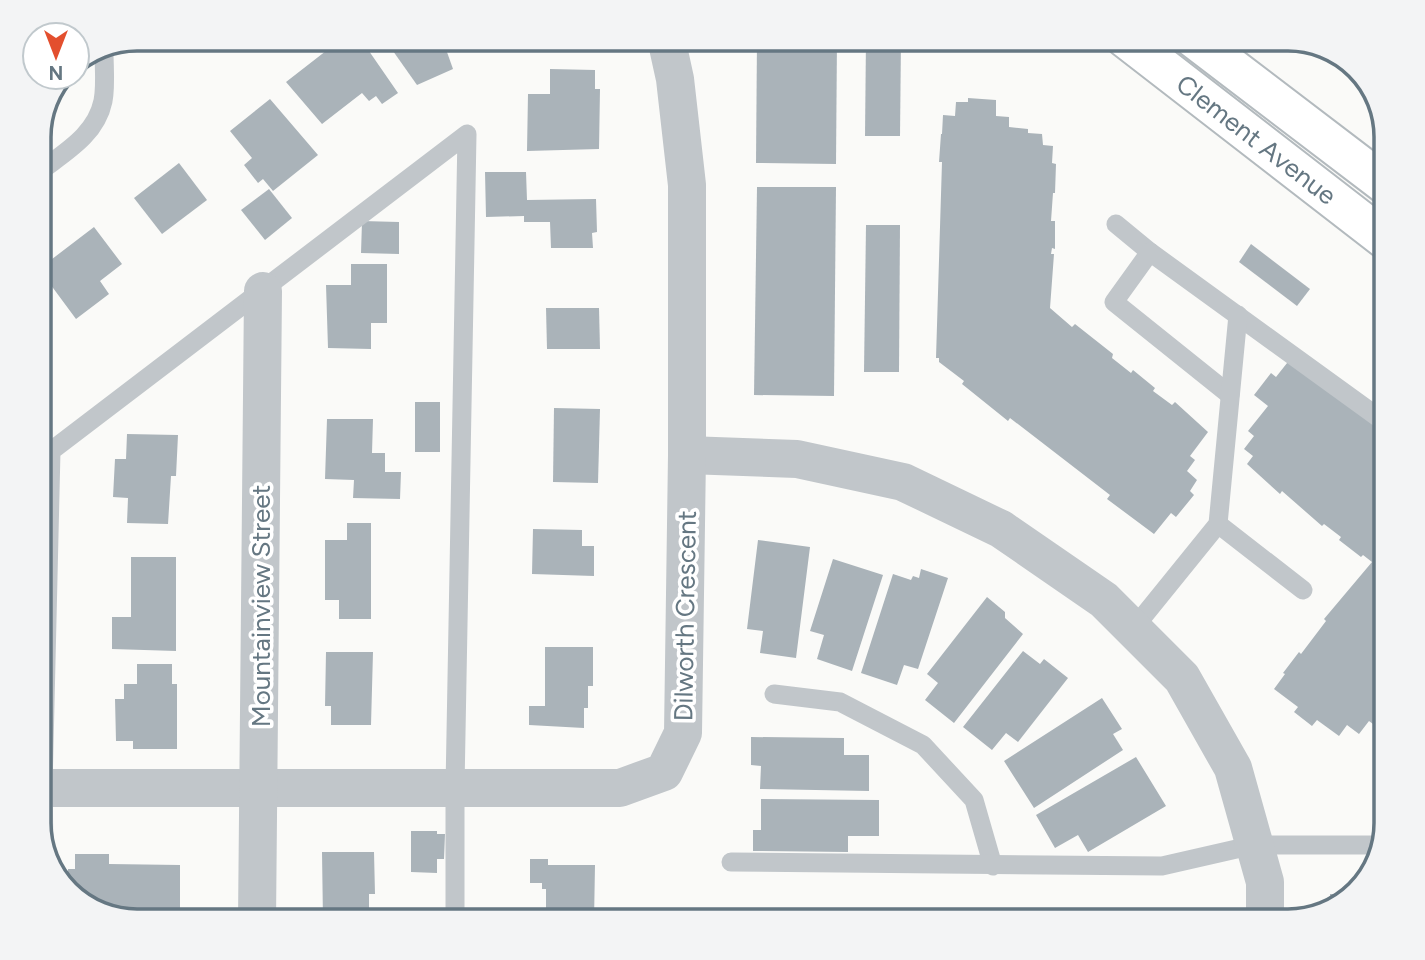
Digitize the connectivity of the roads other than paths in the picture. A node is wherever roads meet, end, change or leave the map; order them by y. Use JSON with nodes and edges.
{"nodes":[{"id":1,"x":669,"y":51,"type":"edge"},
{"id":2,"x":1142,"y":51,"type":"edge"},
{"id":3,"x":1210,"y":51,"type":"edge"},
{"id":4,"x":104,"y":57,"type":"edge"},
{"id":5,"x":51,"y":163,"type":"edge"},
{"id":6,"x":1374,"y":175,"type":"edge"},
{"id":7,"x":1116,"y":224,"type":"dead end"},
{"id":8,"x":1374,"y":230,"type":"edge"},
{"id":9,"x":1150,"y":252,"type":"junction"},
{"id":10,"x":263,"y":291,"type":"junction"},
{"id":11,"x":1238,"y":315,"type":"junction"},
{"id":12,"x":1230,"y":394,"type":"junction"},
{"id":13,"x":1374,"y":414,"type":"edge"},
{"id":14,"x":51,"y":451,"type":"edge"},
{"id":15,"x":687,"y":455,"type":"junction"},
{"id":16,"x":1218,"y":524,"type":"junction"},
{"id":17,"x":1303,"y":590,"type":"dead end"},
{"id":18,"x":1133,"y":629,"type":"junction"},
{"id":19,"x":774,"y":694,"type":"dead end"},
{"id":20,"x":51,"y":788,"type":"edge"},
{"id":21,"x":259,"y":788,"type":"junction"},
{"id":22,"x":455,"y":788,"type":"junction"},
{"id":23,"x":1254,"y":845,"type":"junction"},
{"id":24,"x":1371,"y":845,"type":"edge"},
{"id":25,"x":731,"y":862,"type":"dead end"},
{"id":26,"x":993,"y":866,"type":"junction"},
{"id":27,"x":257,"y":909,"type":"edge"},
{"id":28,"x":455,"y":909,"type":"edge"},
{"id":29,"x":1265,"y":909,"type":"edge"}],
"edges":[{"from":1,"to":15,"type":"street","name":"Dilworth Crescent"},
{"from":2,"to":8,"type":"main road","name":"Clement Avenue"},
{"from":3,"to":6,"type":"main road","name":"Clement Avenue"},
{"from":4,"to":5,"type":"lane"},
{"from":7,"to":9,"type":"lane"},
{"from":9,"to":11,"type":"lane"},
{"from":9,"to":12,"type":"lane"},
{"from":10,"to":14,"type":"lane"},
{"from":10,"to":21,"type":"street","name":"Mountainview Street"},
{"from":10,"to":22,"type":"lane"},
{"from":11,"to":12,"type":"lane"},
{"from":11,"to":13,"type":"lane"},
{"from":12,"to":16,"type":"lane"},
{"from":15,"to":18,"type":"street"},
{"from":15,"to":22,"type":"street","name":"Dilworth Crescent"},
{"from":16,"to":17,"type":"lane"},
{"from":16,"to":18,"type":"lane"},
{"from":18,"to":23,"type":"street"},
{"from":19,"to":26,"type":"lane"},
{"from":20,"to":21,"type":"street","name":"Dilworth Crescent"},
{"from":21,"to":22,"type":"street","name":"Dilworth Crescent"},
{"from":21,"to":27,"type":"street","name":"Mountainview Street"},
{"from":22,"to":28,"type":"lane"},
{"from":23,"to":24,"type":"lane"},
{"from":23,"to":26,"type":"lane"},
{"from":23,"to":29,"type":"street"},
{"from":25,"to":26,"type":"lane"}]}
